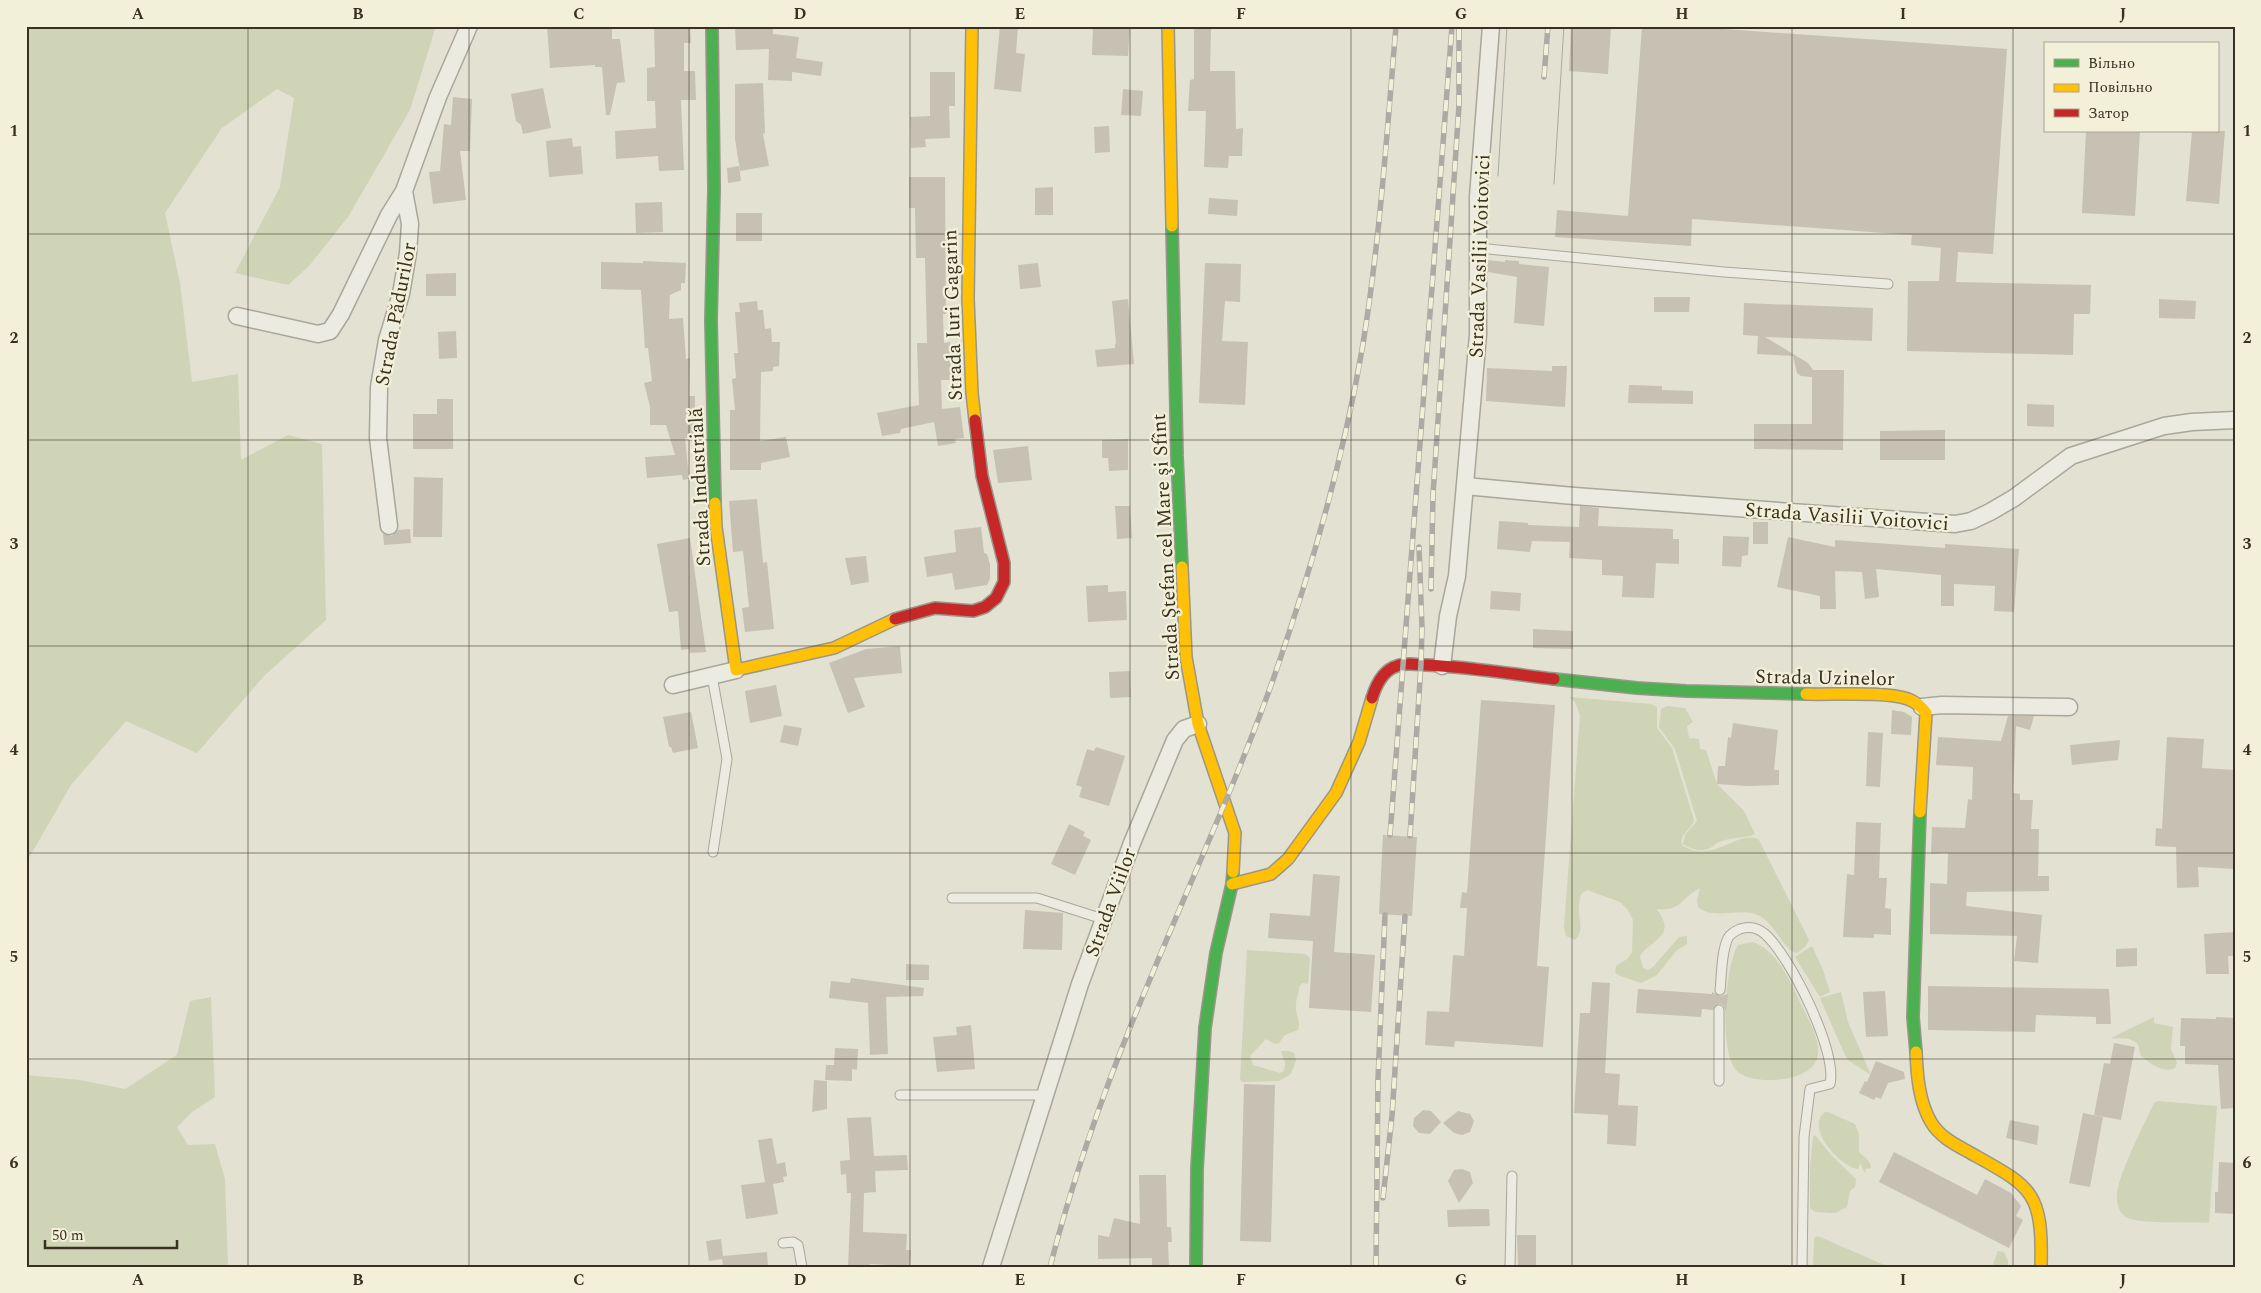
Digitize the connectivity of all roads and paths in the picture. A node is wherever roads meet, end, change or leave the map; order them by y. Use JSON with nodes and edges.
{"nodes":[{"id":1,"x":469,"y":26,"type":"edge"},
{"id":2,"x":712,"y":26,"type":"edge"},
{"id":3,"x":972,"y":26,"type":"edge"},
{"id":4,"x":1168,"y":26,"type":"edge"},
{"id":5,"x":1491,"y":26,"type":"edge"},
{"id":6,"x":404,"y":191,"type":"junction"},
{"id":7,"x":1478,"y":248,"type":"junction"},
{"id":8,"x":1888,"y":284,"type":"dead end"},
{"id":9,"x":237,"y":316,"type":"dead end"},
{"id":10,"x":2235,"y":420,"type":"edge"},
{"id":11,"x":1465,"y":486,"type":"junction"},
{"id":12,"x":389,"y":526,"type":"dead end"},
{"id":13,"x":1442,"y":666,"type":"junction"},
{"id":14,"x":736,"y":670,"type":"junction"},
{"id":15,"x":712,"y":676,"type":"junction"},
{"id":16,"x":673,"y":685,"type":"dead end"},
{"id":17,"x":1922,"y":707,"type":"junction"},
{"id":18,"x":2069,"y":707,"type":"dead end"},
{"id":19,"x":1198,"y":724,"type":"junction"},
{"id":20,"x":713,"y":852,"type":"dead end"},
{"id":21,"x":1232,"y":884,"type":"junction"},
{"id":22,"x":952,"y":898,"type":"dead end"},
{"id":23,"x":1103,"y":919,"type":"junction"},
{"id":24,"x":1720,"y":990,"type":"dead end"},
{"id":25,"x":1719,"y":1010,"type":"dead end"},
{"id":26,"x":1719,"y":1081,"type":"dead end"},
{"id":27,"x":900,"y":1095,"type":"dead end"},
{"id":28,"x":1044,"y":1095,"type":"junction"},
{"id":29,"x":1512,"y":1176,"type":"dead end"},
{"id":30,"x":783,"y":1243,"type":"dead end"},
{"id":31,"x":802,"y":1267,"type":"edge"},
{"id":32,"x":991,"y":1267,"type":"edge"},
{"id":33,"x":1196,"y":1267,"type":"edge"},
{"id":34,"x":1510,"y":1267,"type":"edge"},
{"id":35,"x":1802,"y":1267,"type":"edge"},
{"id":36,"x":2042,"y":1267,"type":"edge"}],
"edges":[{"from":1,"to":6,"type":"street","name":"Strada Pădurilor"},
{"from":2,"to":14,"type":"street","name":"Strada Industrială"},
{"from":3,"to":14,"type":"street","name":"Strada Iuri Gagarin"},
{"from":4,"to":19,"type":"street","name":"Strada Ştefan cel Mare şi Sfînt"},
{"from":5,"to":7,"type":"street","name":"Strada Vasilii Voitovici"},
{"from":6,"to":9,"type":"street","name":"Strada Pădurilor"},
{"from":6,"to":12,"type":"street","name":"Strada Pădurilor"},
{"from":7,"to":8,"type":"lane"},
{"from":7,"to":11,"type":"street","name":"Strada Vasilii Voitovici"},
{"from":10,"to":11,"type":"street","name":"Strada Vasilii Voitovici"},
{"from":11,"to":13,"type":"street","name":"Strada Vasilii Voitovici"},
{"from":13,"to":17,"type":"street","name":"Strada Uzinelor"},
{"from":13,"to":21,"type":"street","name":"Strada Uzinelor"},
{"from":14,"to":15,"type":"street"},
{"from":15,"to":16,"type":"street"},
{"from":15,"to":20,"type":"lane"},
{"from":17,"to":18,"type":"street"},
{"from":17,"to":36,"type":"street"},
{"from":19,"to":21,"type":"street","name":"Strada Ştefan cel Mare şi Sfînt"},
{"from":19,"to":23,"type":"street","name":"Strada Viilor"},
{"from":21,"to":33,"type":"street","name":"Strada Ştefan cel Mare şi Sfînt"},
{"from":22,"to":23,"type":"lane"},
{"from":23,"to":28,"type":"street","name":"Strada Viilor"},
{"from":24,"to":35,"type":"lane"},
{"from":25,"to":26,"type":"lane"},
{"from":27,"to":28,"type":"lane"},
{"from":28,"to":32,"type":"street","name":"Strada Viilor"},
{"from":29,"to":34,"type":"lane"},
{"from":30,"to":31,"type":"lane"}]}
